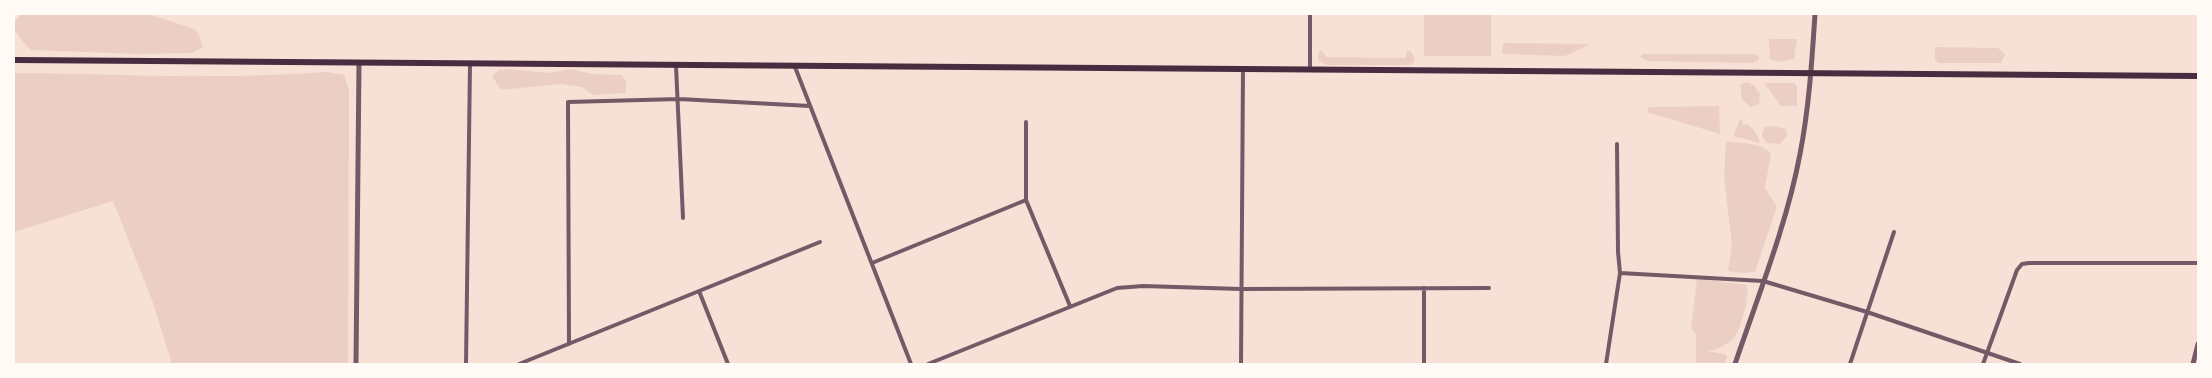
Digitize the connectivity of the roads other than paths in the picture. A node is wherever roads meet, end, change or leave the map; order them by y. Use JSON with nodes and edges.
{"nodes":[{"id":1,"x":1310,"y":14,"type":"edge"},
{"id":2,"x":1815,"y":14,"type":"edge"},
{"id":3,"x":14,"y":60,"type":"edge"},
{"id":4,"x":359,"y":63,"type":"junction"},
{"id":5,"x":470,"y":64,"type":"junction"},
{"id":6,"x":676,"y":66,"type":"junction"},
{"id":7,"x":794,"y":67,"type":"junction"},
{"id":8,"x":1243,"y":68,"type":"junction"},
{"id":9,"x":1310,"y":69,"type":"junction"},
{"id":10,"x":1811,"y":72,"type":"junction"},
{"id":11,"x":2198,"y":76,"type":"edge"},
{"id":12,"x":679,"y":99,"type":"junction"},
{"id":13,"x":810,"y":106,"type":"junction"},
{"id":14,"x":1026,"y":122,"type":"dead end"},
{"id":15,"x":1617,"y":144,"type":"dead end"},
{"id":16,"x":1026,"y":200,"type":"junction"},
{"id":17,"x":683,"y":218,"type":"dead end"},
{"id":18,"x":1894,"y":232,"type":"dead end"},
{"id":19,"x":820,"y":242,"type":"dead end"},
{"id":20,"x":872,"y":263,"type":"junction"},
{"id":21,"x":2198,"y":263,"type":"edge"},
{"id":22,"x":1620,"y":273,"type":"junction"},
{"id":23,"x":1763,"y":281,"type":"junction"},
{"id":24,"x":1424,"y":288,"type":"junction"},
{"id":25,"x":1489,"y":288,"type":"dead end"},
{"id":26,"x":1240,"y":289,"type":"junction"},
{"id":27,"x":700,"y":291,"type":"junction"},
{"id":28,"x":1070,"y":306,"type":"junction"},
{"id":29,"x":1867,"y":312,"type":"junction"},
{"id":30,"x":569,"y":344,"type":"junction"},
{"id":31,"x":2198,"y":344,"type":"edge"},
{"id":32,"x":1987,"y":353,"type":"junction"},
{"id":33,"x":356,"y":364,"type":"edge"},
{"id":34,"x":466,"y":364,"type":"edge"},
{"id":35,"x":520,"y":364,"type":"edge"},
{"id":36,"x":728,"y":364,"type":"edge"},
{"id":37,"x":911,"y":364,"type":"edge"},
{"id":38,"x":928,"y":364,"type":"edge"},
{"id":39,"x":1241,"y":364,"type":"edge"},
{"id":40,"x":1424,"y":364,"type":"edge"},
{"id":41,"x":1606,"y":364,"type":"edge"},
{"id":42,"x":1735,"y":364,"type":"edge"},
{"id":43,"x":1850,"y":364,"type":"edge"},
{"id":44,"x":1983,"y":364,"type":"edge"},
{"id":45,"x":2020,"y":364,"type":"edge"},
{"id":46,"x":2193,"y":364,"type":"edge"}],
"edges":[{"from":1,"to":9,"type":"street"},
{"from":2,"to":10,"type":"street"},
{"from":3,"to":4,"type":"main road"},
{"from":4,"to":5,"type":"main road"},
{"from":4,"to":33,"type":"street"},
{"from":5,"to":6,"type":"main road"},
{"from":5,"to":34,"type":"street"},
{"from":6,"to":7,"type":"main road"},
{"from":6,"to":12,"type":"street"},
{"from":7,"to":8,"type":"main road"},
{"from":7,"to":13,"type":"street"},
{"from":8,"to":9,"type":"main road"},
{"from":8,"to":26,"type":"street"},
{"from":9,"to":10,"type":"main road"},
{"from":10,"to":11,"type":"main road"},
{"from":10,"to":23,"type":"street"},
{"from":12,"to":13,"type":"street"},
{"from":12,"to":17,"type":"street"},
{"from":12,"to":30,"type":"street"},
{"from":13,"to":20,"type":"street"},
{"from":14,"to":16,"type":"street"},
{"from":15,"to":22,"type":"street"},
{"from":16,"to":20,"type":"street"},
{"from":16,"to":28,"type":"street"},
{"from":18,"to":29,"type":"street"},
{"from":19,"to":27,"type":"street"},
{"from":20,"to":37,"type":"street"},
{"from":21,"to":32,"type":"street"},
{"from":22,"to":23,"type":"street"},
{"from":22,"to":41,"type":"street"},
{"from":23,"to":29,"type":"street"},
{"from":23,"to":42,"type":"street"},
{"from":24,"to":25,"type":"street"},
{"from":24,"to":26,"type":"street"},
{"from":24,"to":40,"type":"street"},
{"from":26,"to":28,"type":"street"},
{"from":26,"to":39,"type":"street"},
{"from":27,"to":30,"type":"street"},
{"from":27,"to":36,"type":"street"},
{"from":28,"to":38,"type":"street"},
{"from":29,"to":32,"type":"street"},
{"from":29,"to":43,"type":"street"},
{"from":30,"to":35,"type":"street"},
{"from":31,"to":46,"type":"street"},
{"from":32,"to":44,"type":"street"},
{"from":32,"to":45,"type":"street"}]}
